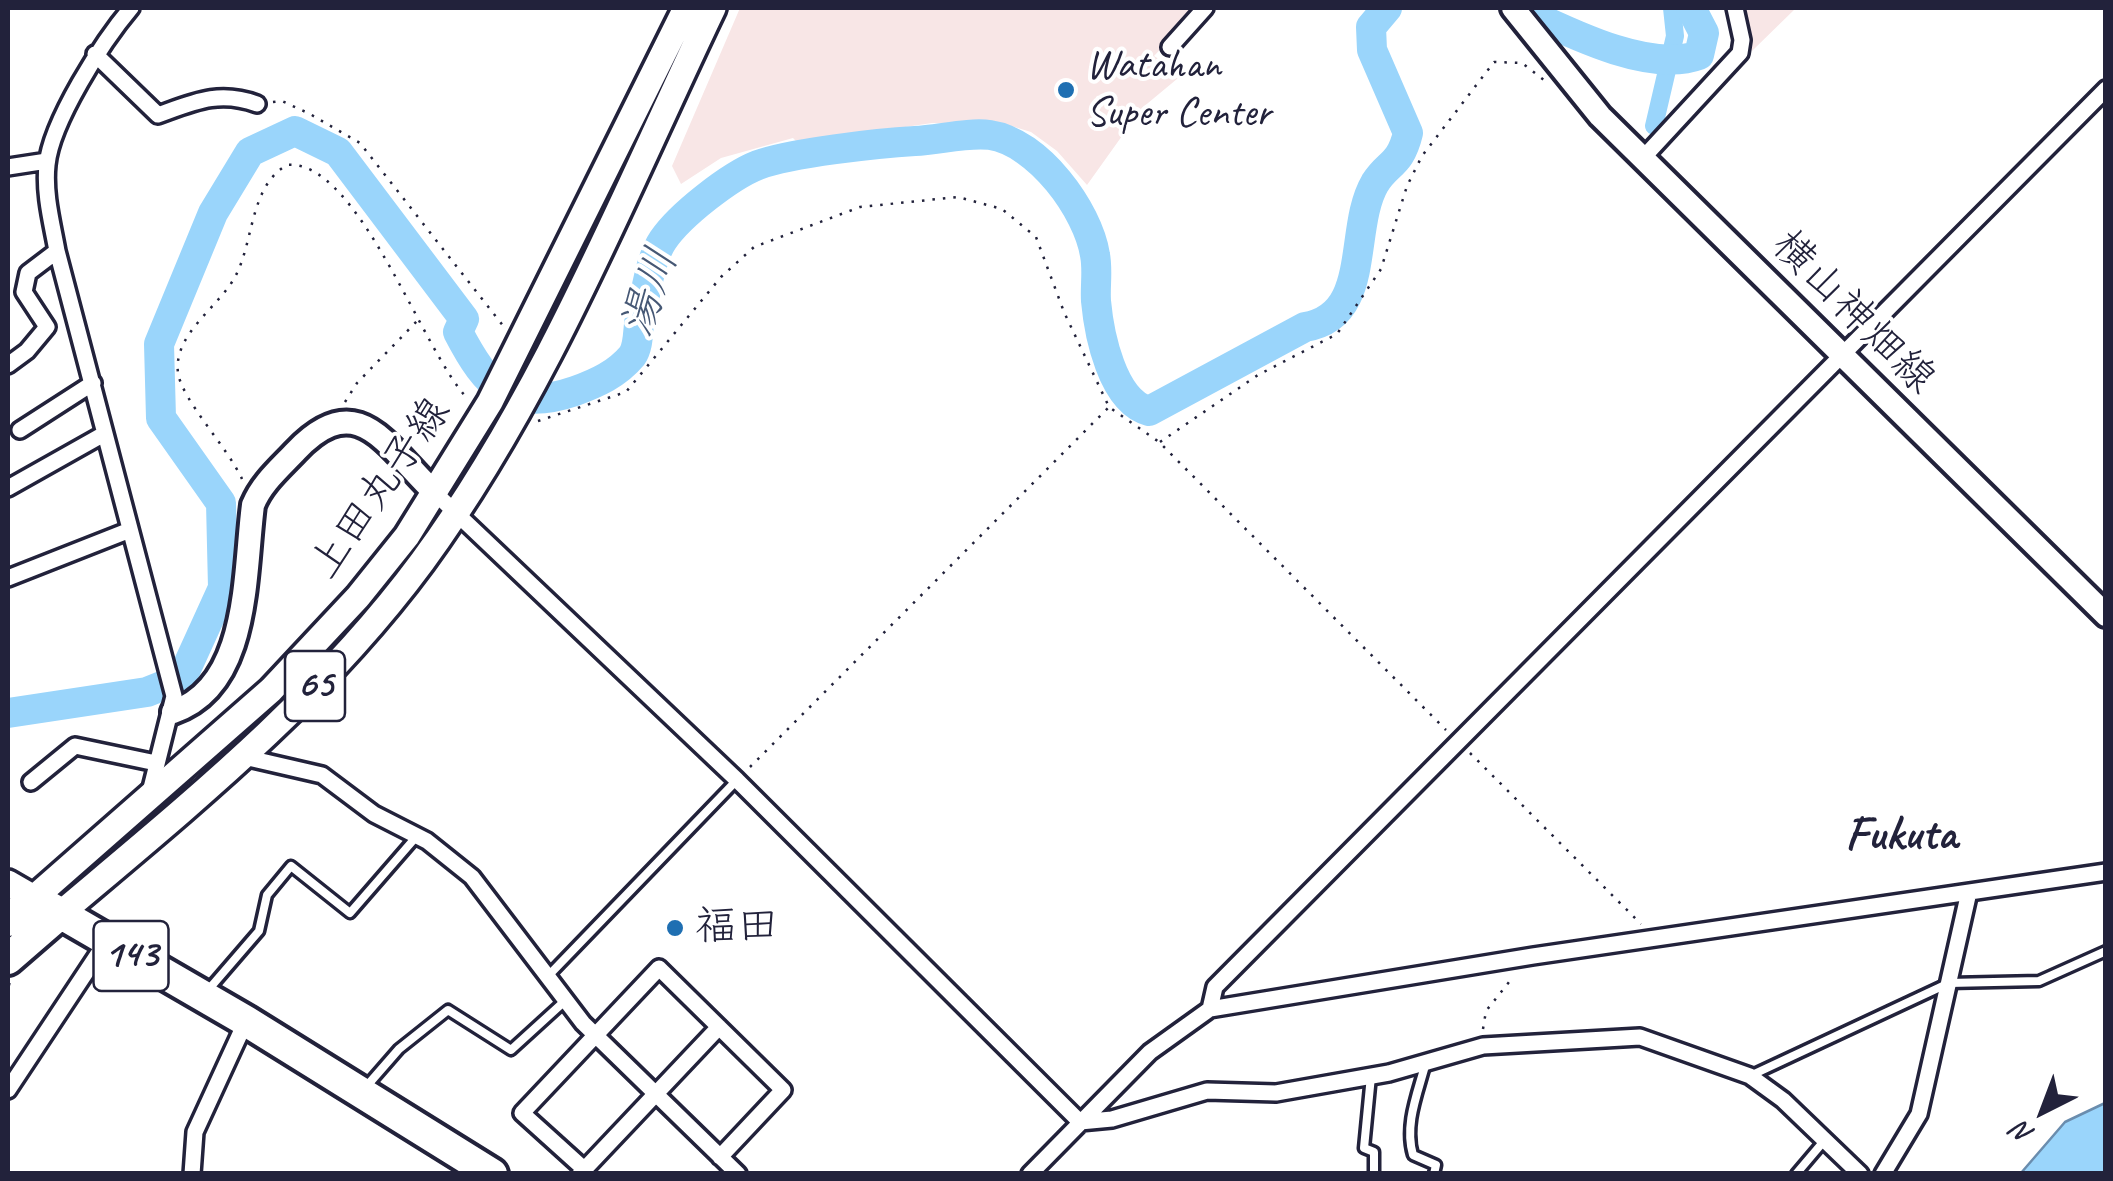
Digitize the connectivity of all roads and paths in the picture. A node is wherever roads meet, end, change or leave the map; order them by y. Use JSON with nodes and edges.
{"nodes":[{"id":1,"x":131,"y":8,"type":"edge"},
{"id":2,"x":686,"y":8,"type":"edge"},
{"id":3,"x":713,"y":8,"type":"edge"},
{"id":4,"x":1206,"y":8,"type":"edge"},
{"id":5,"x":1513,"y":8,"type":"edge"},
{"id":6,"x":1735,"y":8,"type":"edge"},
{"id":7,"x":1170,"y":47,"type":"dead end"},
{"id":8,"x":95,"y":54,"type":"junction"},
{"id":9,"x":1557,"y":67,"type":"junction"},
{"id":10,"x":2106,"y":90,"type":"edge"},
{"id":11,"x":257,"y":104,"type":"joint"},
{"id":12,"x":1643,"y":158,"type":"junction"},
{"id":13,"x":47,"y":161,"type":"junction"},
{"id":14,"x":8,"y":166,"type":"edge"},
{"id":15,"x":57,"y":251,"type":"junction"},
{"id":16,"x":420,"y":318,"type":"junction"},
{"id":17,"x":521,"y":343,"type":"junction"},
{"id":18,"x":1841,"y":354,"type":"junction"},
{"id":19,"x":8,"y":366,"type":"edge"},
{"id":20,"x":92,"y":383,"type":"junction"},
{"id":21,"x":488,"y":407,"type":"junction"},
{"id":22,"x":1109,"y":407,"type":"junction"},
{"id":23,"x":515,"y":415,"type":"junction"},
{"id":24,"x":338,"y":420,"type":"junction"},
{"id":25,"x":20,"y":430,"type":"dead end"},
{"id":26,"x":104,"y":434,"type":"junction"},
{"id":27,"x":1159,"y":442,"type":"junction"},
{"id":28,"x":8,"y":488,"type":"edge"},
{"id":29,"x":435,"y":493,"type":"junction"},
{"id":30,"x":254,"y":505,"type":"junction"},
{"id":31,"x":456,"y":512,"type":"junction"},
{"id":32,"x":130,"y":530,"type":"junction"},
{"id":33,"x":8,"y":578,"type":"edge"},
{"id":34,"x":2106,"y":615,"type":"edge"},
{"id":35,"x":174,"y":704,"type":"junction"},
{"id":36,"x":1459,"y":742,"type":"junction"},
{"id":37,"x":244,"y":756,"type":"junction"},
{"id":38,"x":156,"y":764,"type":"junction"},
{"id":39,"x":737,"y":780,"type":"junction"},
{"id":40,"x":31,"y":782,"type":"dead end"},
{"id":41,"x":148,"y":802,"type":"junction"},
{"id":42,"x":417,"y":836,"type":"junction"},
{"id":43,"x":2106,"y":872,"type":"edge"},
{"id":44,"x":8,"y":883,"type":"edge"},
{"id":45,"x":1968,"y":892,"type":"junction"},
{"id":46,"x":47,"y":906,"type":"junction"},
{"id":47,"x":8,"y":921,"type":"edge"},
{"id":48,"x":1658,"y":940,"type":"junction"},
{"id":49,"x":106,"y":942,"type":"junction"},
{"id":50,"x":2106,"y":951,"type":"edge"},
{"id":51,"x":1533,"y":956,"type":"junction"},
{"id":52,"x":12,"y":972,"type":"edge"},
{"id":53,"x":550,"y":974,"type":"junction"},
{"id":54,"x":8,"y":984,"type":"edge"},
{"id":55,"x":1949,"y":984,"type":"junction"},
{"id":56,"x":203,"y":996,"type":"junction"},
{"id":57,"x":566,"y":999,"type":"junction"},
{"id":58,"x":1210,"y":1009,"type":"junction"},
{"id":59,"x":246,"y":1021,"type":"junction"},
{"id":60,"x":719,"y":1027,"type":"junction"},
{"id":61,"x":594,"y":1034,"type":"junction"},
{"id":62,"x":1484,"y":1046,"type":"junction"},
{"id":63,"x":1426,"y":1062,"type":"junction"},
{"id":64,"x":1371,"y":1076,"type":"junction"},
{"id":65,"x":1750,"y":1076,"type":"junction"},
{"id":66,"x":8,"y":1090,"type":"edge"},
{"id":67,"x":362,"y":1092,"type":"junction"},
{"id":68,"x":655,"y":1096,"type":"junction"},
{"id":69,"x":1080,"y":1122,"type":"junction"},
{"id":70,"x":1824,"y":1140,"type":"junction"},
{"id":71,"x":720,"y":1157,"type":"junction"},
{"id":72,"x":582,"y":1171,"type":"edge"},
{"id":73,"x":192,"y":1174,"type":"edge"},
{"id":74,"x":492,"y":1174,"type":"edge"},
{"id":75,"x":738,"y":1174,"type":"edge"},
{"id":76,"x":1030,"y":1174,"type":"edge"},
{"id":77,"x":1374,"y":1174,"type":"edge"},
{"id":78,"x":1434,"y":1174,"type":"edge"},
{"id":79,"x":1796,"y":1174,"type":"edge"},
{"id":80,"x":1860,"y":1174,"type":"edge"},
{"id":81,"x":1883,"y":1174,"type":"edge"}],
"edges":[{"from":1,"to":8,"type":"street"},
{"from":2,"to":17,"type":"main road","name":"上田丸子線","number":"65"},
{"from":3,"to":23,"type":"main road","name":"上田丸子線","number":"65"},
{"from":4,"to":7,"type":"street"},
{"from":5,"to":9,"type":"street","name":"横山神畑線"},
{"from":6,"to":12,"type":"street"},
{"from":8,"to":11,"type":"street"},
{"from":8,"to":13,"type":"street"},
{"from":9,"to":12,"type":"street","name":"横山神畑線"},
{"from":9,"to":27,"type":"path"},
{"from":10,"to":18,"type":"street"},
{"from":11,"to":17,"type":"path"},
{"from":12,"to":18,"type":"street","name":"横山神畑線"},
{"from":13,"to":14,"type":"street"},
{"from":13,"to":15,"type":"street"},
{"from":15,"to":19,"type":"street"},
{"from":15,"to":20,"type":"street"},
{"from":16,"to":21,"type":"path"},
{"from":16,"to":24,"type":"path"},
{"from":16,"to":30,"type":"path"},
{"from":17,"to":21,"type":"main road","name":"上田丸子線","number":"65"},
{"from":18,"to":34,"type":"street","name":"横山神畑線"},
{"from":18,"to":36,"type":"street"},
{"from":20,"to":25,"type":"street"},
{"from":20,"to":26,"type":"street"},
{"from":21,"to":29,"type":"main road","name":"上田丸子線","number":"65"},
{"from":22,"to":23,"type":"path"},
{"from":22,"to":27,"type":"path"},
{"from":22,"to":39,"type":"path"},
{"from":23,"to":31,"type":"main road","name":"上田丸子線","number":"65"},
{"from":24,"to":29,"type":"street"},
{"from":24,"to":30,"type":"street"},
{"from":26,"to":28,"type":"street"},
{"from":26,"to":32,"type":"street"},
{"from":27,"to":36,"type":"path"},
{"from":29,"to":31,"type":"street"},
{"from":29,"to":41,"type":"main road","name":"上田丸子線","number":"65"},
{"from":30,"to":35,"type":"street"},
{"from":31,"to":37,"type":"main road","name":"上田丸子線","number":"65"},
{"from":31,"to":39,"type":"street"},
{"from":32,"to":33,"type":"street"},
{"from":32,"to":35,"type":"street"},
{"from":35,"to":38,"type":"street"},
{"from":36,"to":48,"type":"path"},
{"from":36,"to":58,"type":"street"},
{"from":37,"to":42,"type":"street"},
{"from":37,"to":46,"type":"main road","name":"上田丸子線","number":"65"},
{"from":38,"to":40,"type":"street"},
{"from":38,"to":41,"type":"street"},
{"from":39,"to":53,"type":"lane"},
{"from":39,"to":69,"type":"street"},
{"from":41,"to":46,"type":"main road","name":"上田丸子線","number":"65"},
{"from":42,"to":53,"type":"street"},
{"from":42,"to":56,"type":"lane"},
{"from":43,"to":45,"type":"street"},
{"from":44,"to":46,"type":"main road"},
{"from":45,"to":48,"type":"street"},
{"from":45,"to":55,"type":"street"},
{"from":46,"to":47,"type":"highway","number":"143"},
{"from":46,"to":49,"type":"highway","number":"143"},
{"from":46,"to":52,"type":"highway","number":"143"},
{"from":48,"to":51,"type":"street"},
{"from":49,"to":56,"type":"highway","number":"143"},
{"from":49,"to":66,"type":"street"},
{"from":50,"to":55,"type":"lane"},
{"from":51,"to":58,"type":"street"},
{"from":51,"to":62,"type":"path"},
{"from":52,"to":54,"type":"path"},
{"from":53,"to":57,"type":"street"},
{"from":55,"to":65,"type":"lane"},
{"from":55,"to":81,"type":"street"},
{"from":56,"to":59,"type":"highway","number":"143"},
{"from":57,"to":61,"type":"street"},
{"from":57,"to":67,"type":"lane"},
{"from":58,"to":69,"type":"street"},
{"from":59,"to":67,"type":"highway","number":"143"},
{"from":59,"to":73,"type":"street"},
{"from":60,"to":61,"type":"street"},
{"from":60,"to":68,"type":"street"},
{"from":60,"to":71,"type":"street"},
{"from":61,"to":68,"type":"street"},
{"from":61,"to":72,"type":"street"},
{"from":62,"to":63,"type":"street"},
{"from":62,"to":65,"type":"street"},
{"from":63,"to":64,"type":"street"},
{"from":63,"to":78,"type":"lane"},
{"from":64,"to":69,"type":"street"},
{"from":64,"to":77,"type":"lane"},
{"from":65,"to":70,"type":"street"},
{"from":67,"to":74,"type":"highway","number":"143"},
{"from":68,"to":71,"type":"street"},
{"from":68,"to":72,"type":"street"},
{"from":69,"to":76,"type":"street"},
{"from":70,"to":79,"type":"lane"},
{"from":70,"to":80,"type":"street"},
{"from":71,"to":75,"type":"street"}]}
